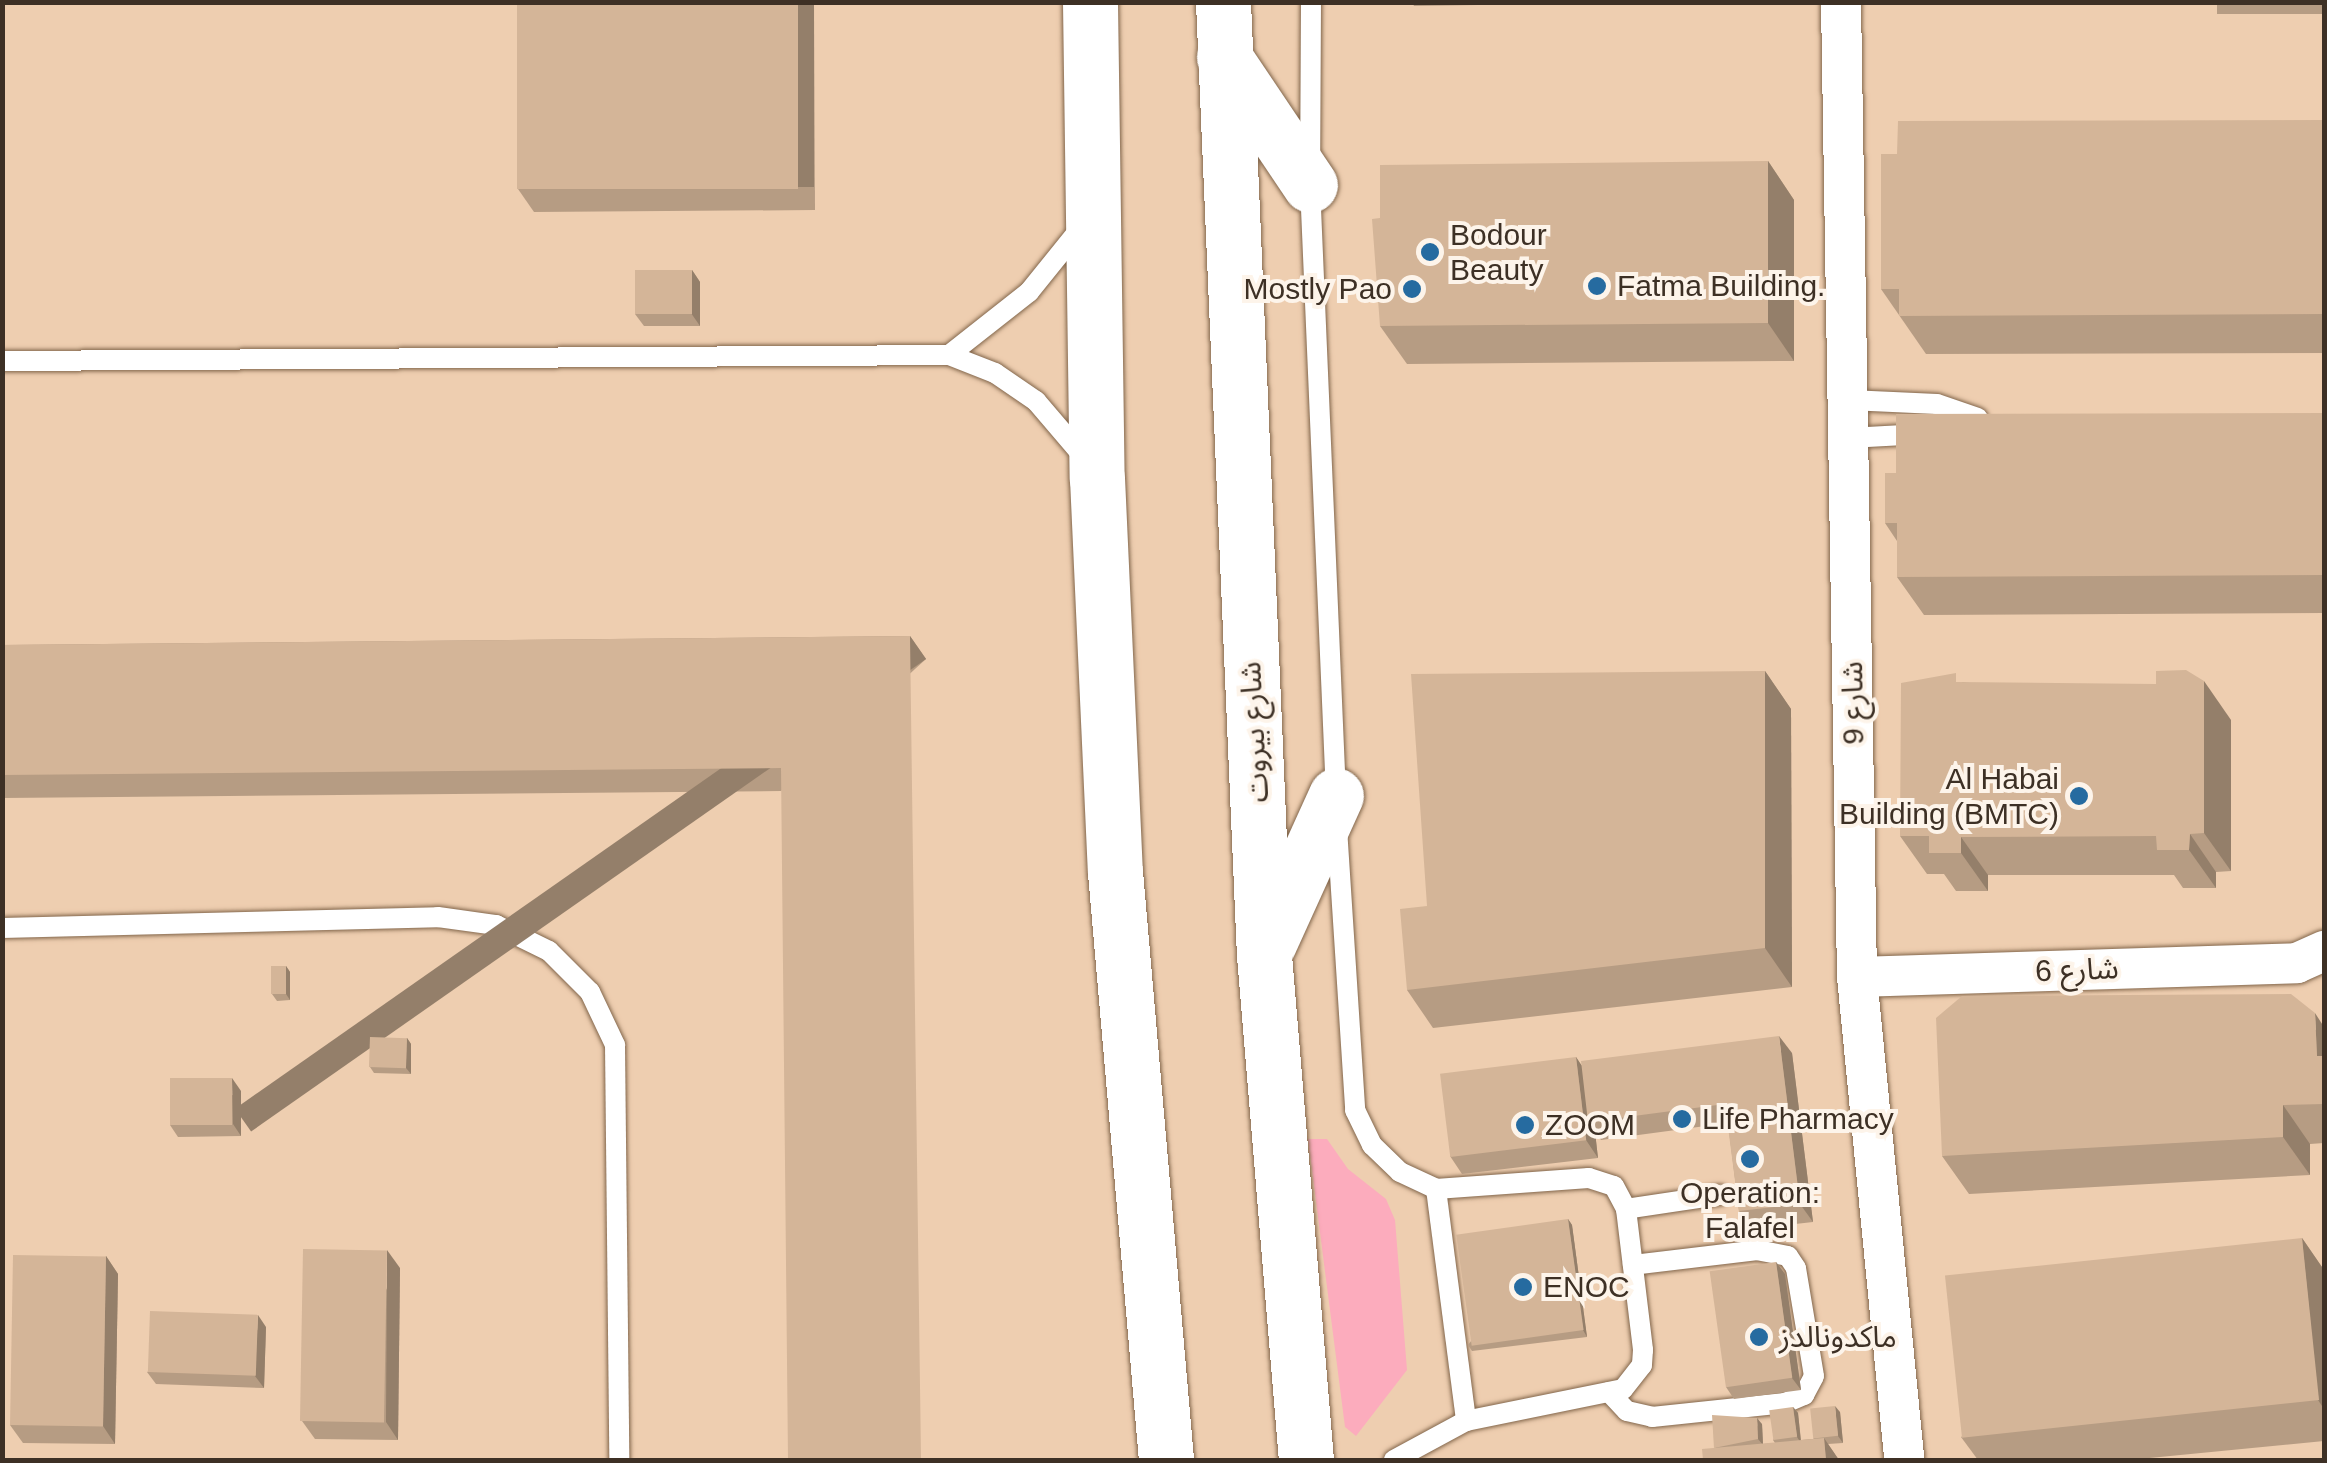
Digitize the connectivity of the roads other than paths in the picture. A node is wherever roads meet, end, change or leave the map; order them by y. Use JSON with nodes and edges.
{"nodes":[{"id":1,"x":1090,"y":2,"type":"edge"},
{"id":2,"x":1223,"y":2,"type":"edge"},
{"id":3,"x":1310,"y":2,"type":"edge"},
{"id":4,"x":1841,"y":2,"type":"edge"},
{"id":5,"x":1224,"y":56,"type":"junction"},
{"id":6,"x":1310,"y":185,"type":"junction"},
{"id":7,"x":1092,"y":212,"type":"junction"},
{"id":8,"x":949,"y":355,"type":"junction"},
{"id":9,"x":2,"y":361,"type":"edge"},
{"id":10,"x":1849,"y":419,"type":"junction"},
{"id":11,"x":1097,"y":478,"type":"junction"},
{"id":12,"x":1336,"y":795,"type":"junction"},
{"id":13,"x":2,"y":928,"type":"edge"},
{"id":14,"x":1264,"y":955,"type":"junction"},
{"id":15,"x":2315,"y":963,"type":"edge"},
{"id":16,"x":1856,"y":977,"type":"junction"},
{"id":17,"x":1436,"y":1189,"type":"junction"},
{"id":18,"x":1720,"y":1195,"type":"dead end"},
{"id":19,"x":1626,"y":1209,"type":"junction"},
{"id":20,"x":1633,"y":1265,"type":"junction"},
{"id":21,"x":1608,"y":1392,"type":"junction"},
{"id":22,"x":1466,"y":1421,"type":"junction"},
{"id":23,"x":619,"y":1460,"type":"edge"},
{"id":24,"x":1166,"y":1460,"type":"edge"},
{"id":25,"x":1306,"y":1460,"type":"edge"},
{"id":26,"x":1394,"y":1460,"type":"edge"},
{"id":27,"x":1904,"y":1460,"type":"edge"}],
"edges":[{"from":1,"to":7,"type":"main road"},
{"from":2,"to":5,"type":"main road","name":"شارع بيروت"},
{"from":3,"to":6,"type":"lane"},
{"from":4,"to":10,"type":"street","name":"شارع 9"},
{"from":5,"to":6,"type":"main road"},
{"from":5,"to":14,"type":"main road","name":"شارع بيروت"},
{"from":6,"to":12,"type":"lane"},
{"from":7,"to":8,"type":"lane"},
{"from":7,"to":11,"type":"main road"},
{"from":8,"to":9,"type":"lane"},
{"from":8,"to":11,"type":"lane"},
{"from":10,"to":10,"type":"lane"},
{"from":10,"to":16,"type":"street","name":"شارع 9"},
{"from":11,"to":24,"type":"main road"},
{"from":12,"to":14,"type":"main road"},
{"from":12,"to":17,"type":"lane"},
{"from":13,"to":23,"type":"lane"},
{"from":14,"to":25,"type":"main road","name":"شارع بيروت"},
{"from":15,"to":16,"type":"street","name":"شارع 6"},
{"from":16,"to":27,"type":"street","name":"شارع 9"},
{"from":17,"to":19,"type":"lane"},
{"from":17,"to":22,"type":"lane"},
{"from":18,"to":19,"type":"lane"},
{"from":19,"to":20,"type":"lane"},
{"from":20,"to":21,"type":"lane"},
{"from":20,"to":21,"type":"lane"},
{"from":21,"to":22,"type":"lane"},
{"from":22,"to":26,"type":"lane"}]}
